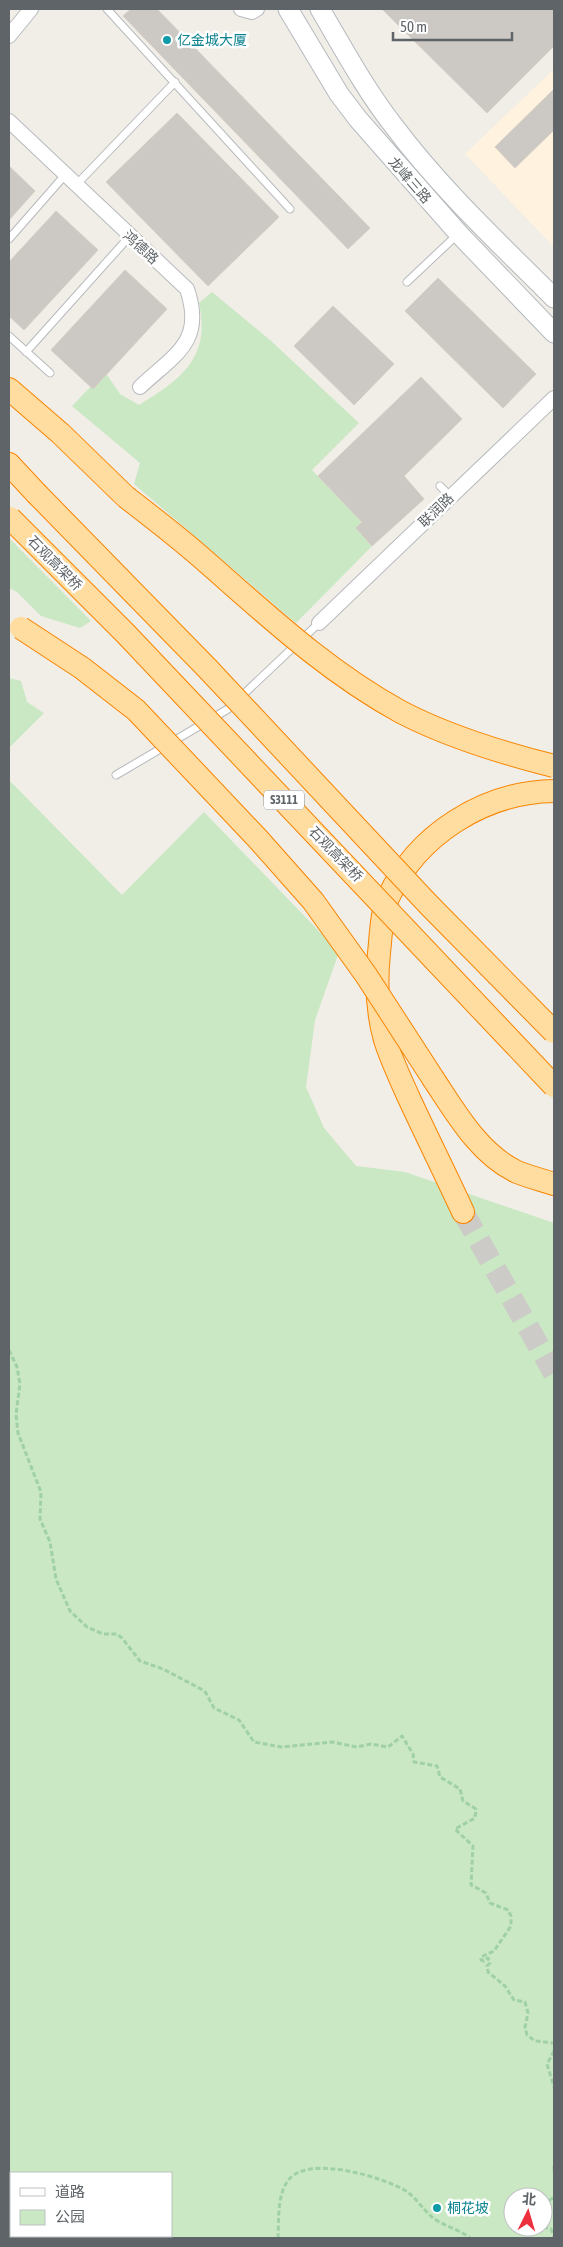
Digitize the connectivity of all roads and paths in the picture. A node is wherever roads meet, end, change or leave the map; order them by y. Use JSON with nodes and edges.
{"nodes":[{"id":1,"x":31,"y":9,"type":"edge"},
{"id":2,"x":107,"y":9,"type":"edge"},
{"id":3,"x":241,"y":9,"type":"edge"},
{"id":4,"x":257,"y":9,"type":"edge"},
{"id":5,"x":288,"y":9,"type":"edge"},
{"id":6,"x":320,"y":9,"type":"edge"},
{"id":7,"x":9,"y":36,"type":"edge"},
{"id":8,"x":175,"y":82,"type":"junction"},
{"id":9,"x":9,"y":121,"type":"edge"},
{"id":10,"x":65,"y":175,"type":"junction"},
{"id":11,"x":76,"y":186,"type":"junction"},
{"id":12,"x":290,"y":209,"type":"dead end"},
{"id":13,"x":459,"y":234,"type":"junction"},
{"id":14,"x":129,"y":237,"type":"junction"},
{"id":15,"x":9,"y":239,"type":"edge"},
{"id":16,"x":407,"y":282,"type":"dead end"},
{"id":17,"x":554,"y":298,"type":"edge"},
{"id":18,"x":554,"y":333,"type":"edge"},
{"id":19,"x":9,"y":336,"type":"edge"},
{"id":20,"x":26,"y":352,"type":"junction"},
{"id":21,"x":50,"y":373,"type":"dead end"},
{"id":22,"x":140,"y":387,"type":"dead end"},
{"id":23,"x":9,"y":389,"type":"edge"},
{"id":24,"x":554,"y":398,"type":"edge"},
{"id":25,"x":9,"y":464,"type":"edge"},
{"id":26,"x":440,"y":486,"type":"dead end"},
{"id":27,"x":450,"y":496,"type":"junction"},
{"id":28,"x":9,"y":518,"type":"edge"},
{"id":29,"x":319,"y":623,"type":"joint"},
{"id":30,"x":21,"y":628,"type":"dead end"},
{"id":31,"x":554,"y":766,"type":"edge"},
{"id":32,"x":116,"y":775,"type":"dead end"},
{"id":33,"x":554,"y":791,"type":"edge"},
{"id":34,"x":554,"y":1032,"type":"edge"},
{"id":35,"x":554,"y":1086,"type":"edge"},
{"id":36,"x":554,"y":1184,"type":"edge"},
{"id":37,"x":463,"y":1212,"type":"tunnel mouth"},
{"id":38,"x":9,"y":1350,"type":"edge"},
{"id":39,"x":554,"y":2043,"type":"edge"},
{"id":40,"x":554,"y":2051,"type":"edge"},
{"id":41,"x":554,"y":2086,"type":"edge"},
{"id":42,"x":554,"y":2166,"type":"edge"},
{"id":43,"x":554,"y":2174,"type":"edge"},
{"id":44,"x":278,"y":2238,"type":"edge"},
{"id":45,"x":470,"y":2238,"type":"edge"}],
"edges":[{"from":1,"to":7,"type":"street"},
{"from":2,"to":8,"type":"lane"},
{"from":3,"to":4,"type":"street"},
{"from":5,"to":13,"type":"main road","name":"龙峰三路"},
{"from":6,"to":17,"type":"main road","name":"龙峰三路"},
{"from":8,"to":11,"type":"lane"},
{"from":8,"to":12,"type":"lane"},
{"from":9,"to":10,"type":"street","name":"鸿德路"},
{"from":10,"to":11,"type":"street","name":"鸿德路"},
{"from":10,"to":15,"type":"lane"},
{"from":11,"to":14,"type":"street","name":"鸿德路"},
{"from":13,"to":16,"type":"lane"},
{"from":13,"to":18,"type":"main road","name":"龙峰三路"},
{"from":14,"to":20,"type":"lane"},
{"from":14,"to":22,"type":"street","name":"鸿德路"},
{"from":19,"to":20,"type":"lane"},
{"from":20,"to":21,"type":"lane"},
{"from":23,"to":31,"type":"highway","bridge":true},
{"from":24,"to":27,"type":"street","name":"联润路"},
{"from":25,"to":34,"type":"highway","number":"S3111","bridge":true},
{"from":26,"to":27,"type":"lane"},
{"from":27,"to":29,"type":"street","name":"联润路"},
{"from":28,"to":35,"type":"highway","name":"石观高架桥","number":"S3111","bridge":true},
{"from":29,"to":32,"type":"lane"},
{"from":30,"to":36,"type":"highway","bridge":true},
{"from":33,"to":37,"type":"highway","bridge":true},
{"from":38,"to":39,"type":"path"},
{"from":40,"to":41,"type":"path"},
{"from":42,"to":43,"type":"path"},
{"from":44,"to":45,"type":"path"}]}
